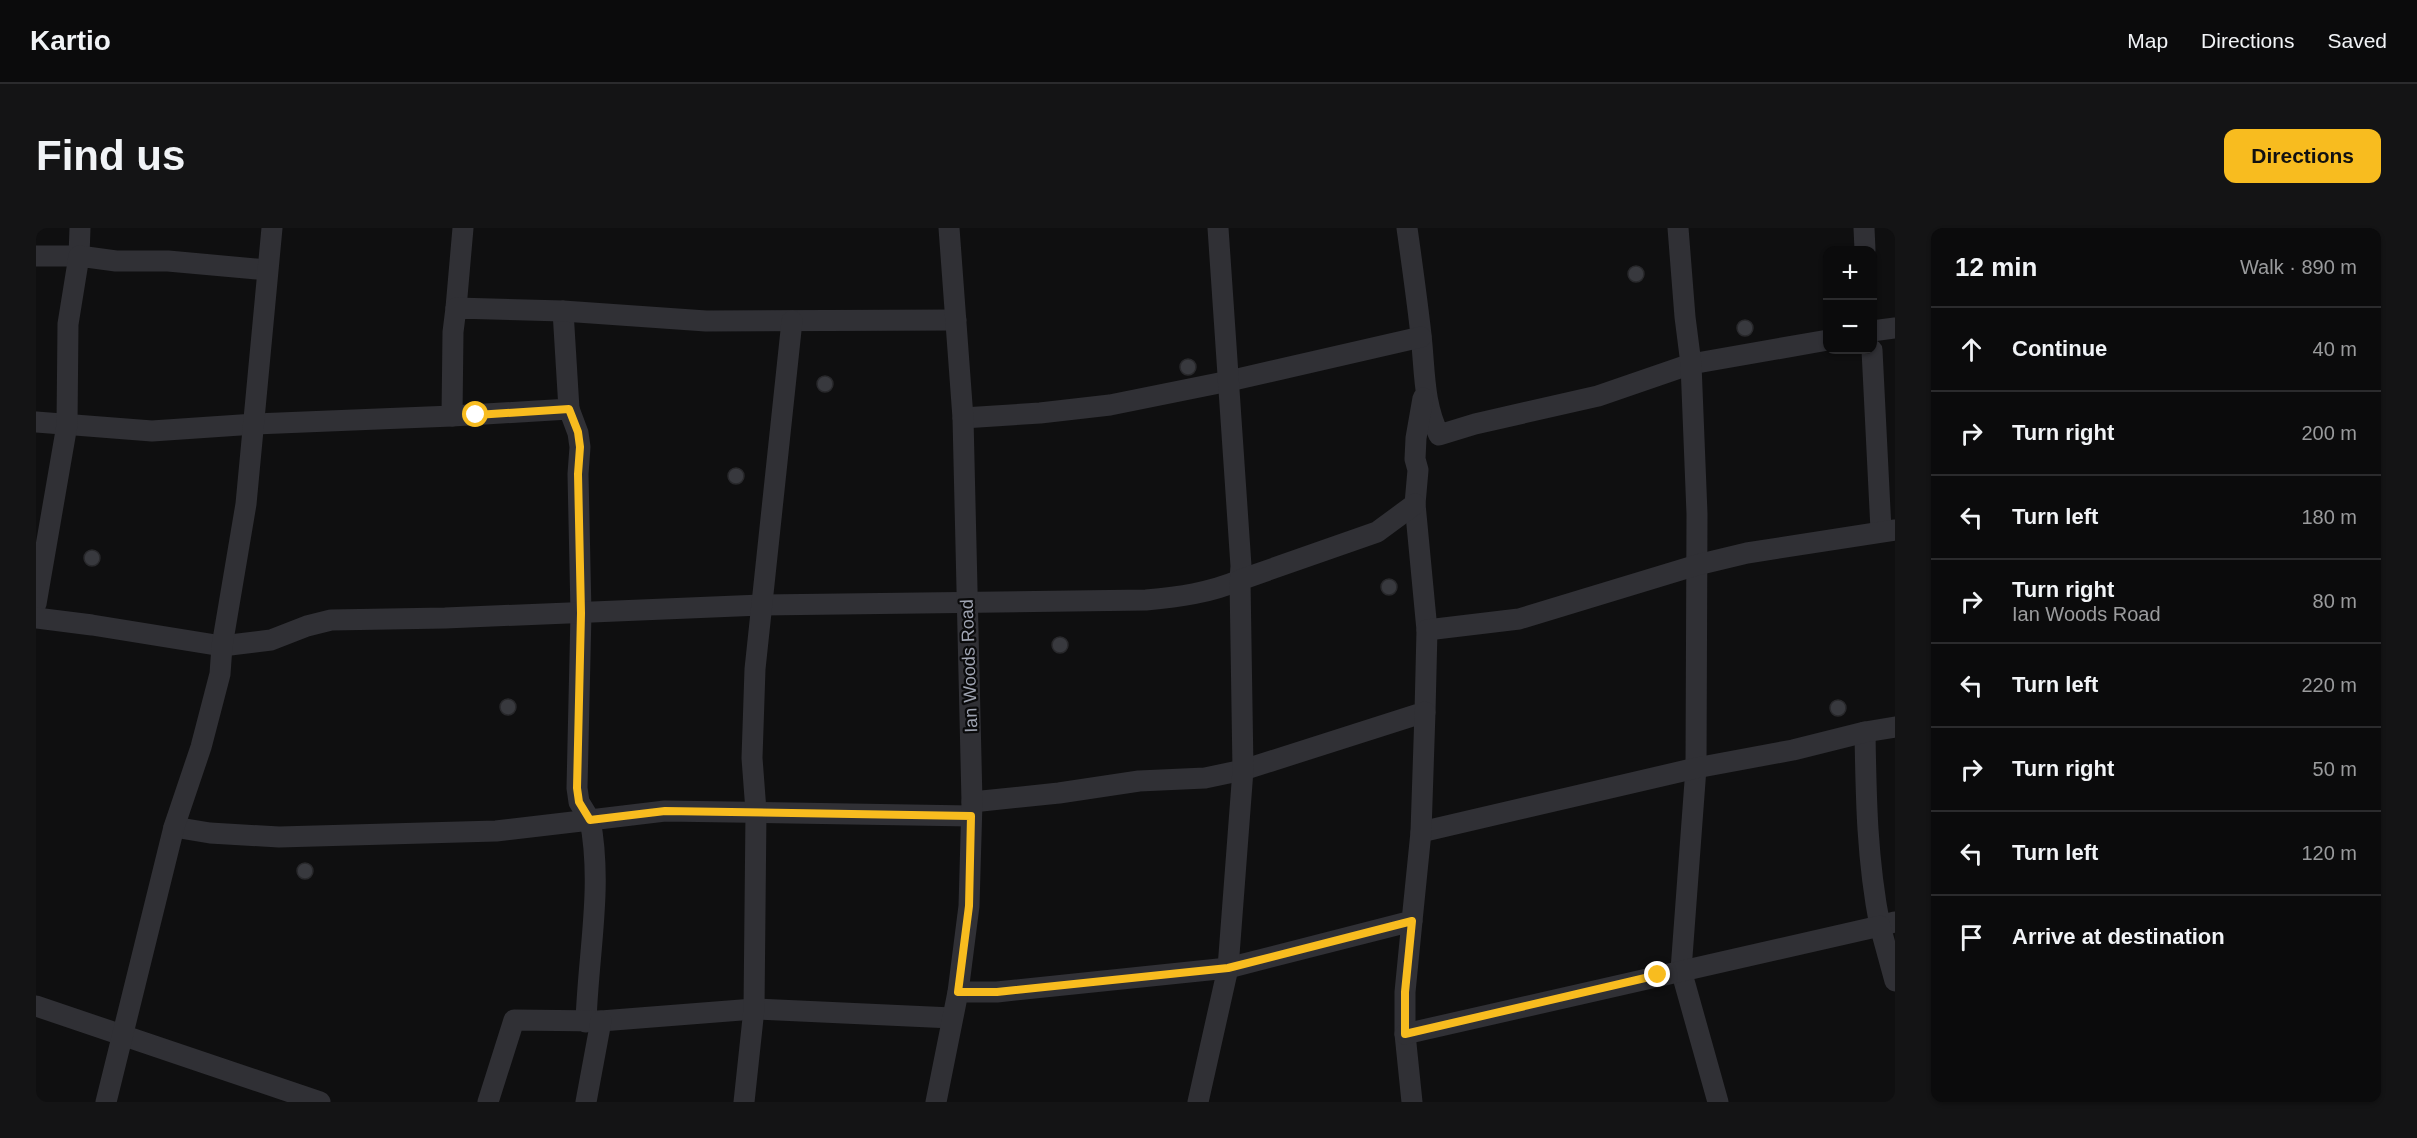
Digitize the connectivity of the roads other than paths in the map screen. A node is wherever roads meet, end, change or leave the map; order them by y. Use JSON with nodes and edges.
{"nodes":[{"id":1,"x":80,"y":228,"type":"edge"},
{"id":2,"x":272,"y":228,"type":"edge"},
{"id":3,"x":463,"y":228,"type":"edge"},
{"id":4,"x":949,"y":228,"type":"edge"},
{"id":5,"x":1218,"y":228,"type":"edge"},
{"id":6,"x":1407,"y":228,"type":"edge"},
{"id":7,"x":1678,"y":228,"type":"edge"},
{"id":8,"x":1864,"y":228,"type":"edge"},
{"id":9,"x":1865,"y":246,"type":"edge"},
{"id":10,"x":36,"y":256,"type":"edge"},
{"id":11,"x":79,"y":256,"type":"junction"},
{"id":12,"x":267,"y":270,"type":"junction"},
{"id":13,"x":456,"y":308,"type":"junction"},
{"id":14,"x":563,"y":311,"type":"junction"},
{"id":15,"x":956,"y":320,"type":"junction"},
{"id":16,"x":792,"y":321,"type":"junction"},
{"id":17,"x":1895,"y":328,"type":"edge"},
{"id":18,"x":1877,"y":331,"type":"edge"},
{"id":19,"x":1421,"y":337,"type":"junction"},
{"id":20,"x":1823,"y":341,"type":"edge"},
{"id":21,"x":1872,"y":354,"type":"edge"},
{"id":22,"x":1691,"y":364,"type":"junction"},
{"id":23,"x":1229,"y":381,"type":"junction"},
{"id":24,"x":1424,"y":389,"type":"junction"},
{"id":25,"x":569,"y":409,"type":"junction"},
{"id":26,"x":452,"y":416,"type":"junction"},
{"id":27,"x":963,"y":418,"type":"junction"},
{"id":28,"x":36,"y":422,"type":"edge"},
{"id":29,"x":255,"y":424,"type":"junction"},
{"id":30,"x":67,"y":425,"type":"junction"},
{"id":31,"x":1439,"y":435,"type":"junction"},
{"id":32,"x":1418,"y":470,"type":"junction"},
{"id":33,"x":1415,"y":504,"type":"junction"},
{"id":34,"x":1888,"y":530,"type":"edge"},
{"id":35,"x":1697,"y":565,"type":"junction"},
{"id":36,"x":1240,"y":580,"type":"junction"},
{"id":37,"x":967,"y":603,"type":"junction"},
{"id":38,"x":36,"y":604,"type":"edge"},
{"id":39,"x":761,"y":605,"type":"junction"},
{"id":40,"x":581,"y":613,"type":"junction"},
{"id":41,"x":36,"y":618,"type":"edge"},
{"id":42,"x":1427,"y":630,"type":"junction"},
{"id":43,"x":222,"y":646,"type":"junction"},
{"id":44,"x":1425,"y":712,"type":"junction"},
{"id":45,"x":1895,"y":727,"type":"edge"},
{"id":46,"x":1865,"y":732,"type":"junction"},
{"id":47,"x":1696,"y":768,"type":"junction"},
{"id":48,"x":1243,"y":770,"type":"junction"},
{"id":49,"x":972,"y":809,"type":"junction"},
{"id":50,"x":756,"y":811,"type":"junction"},
{"id":51,"x":590,"y":820,"type":"junction"},
{"id":52,"x":174,"y":827,"type":"junction"},
{"id":53,"x":1421,"y":832,"type":"junction"},
{"id":54,"x":1412,"y":921,"type":"junction"},
{"id":55,"x":1888,"y":924,"type":"edge"},
{"id":56,"x":1228,"y":968,"type":"junction"},
{"id":57,"x":1681,"y":970,"type":"junction"},
{"id":58,"x":1895,"y":981,"type":"edge"},
{"id":59,"x":958,"y":992,"type":"junction"},
{"id":60,"x":36,"y":1006,"type":"edge"},
{"id":61,"x":754,"y":1009,"type":"junction"},
{"id":62,"x":952,"y":1018,"type":"junction"},
{"id":63,"x":593,"y":1021,"type":"junction"},
{"id":64,"x":123,"y":1034,"type":"junction"},
{"id":65,"x":1405,"y":1034,"type":"junction"},
{"id":66,"x":309,"y":1100,"type":"edge"},
{"id":67,"x":106,"y":1102,"type":"edge"},
{"id":68,"x":488,"y":1102,"type":"edge"},
{"id":69,"x":586,"y":1102,"type":"edge"},
{"id":70,"x":744,"y":1102,"type":"edge"},
{"id":71,"x":936,"y":1102,"type":"edge"},
{"id":72,"x":1198,"y":1102,"type":"edge"},
{"id":73,"x":1412,"y":1102,"type":"edge"},
{"id":74,"x":1718,"y":1102,"type":"edge"}],
"edges":[{"from":1,"to":11,"type":"street"},
{"from":2,"to":12,"type":"street"},
{"from":3,"to":13,"type":"street"},
{"from":4,"to":15,"type":"street","name":"Ian Woods Road"},
{"from":5,"to":23,"type":"street"},
{"from":6,"to":19,"type":"street"},
{"from":7,"to":22,"type":"street"},
{"from":8,"to":9,"type":"street"},
{"from":10,"to":11,"type":"street"},
{"from":11,"to":12,"type":"street"},
{"from":11,"to":30,"type":"street"},
{"from":12,"to":29,"type":"street"},
{"from":13,"to":14,"type":"street"},
{"from":13,"to":26,"type":"street"},
{"from":14,"to":16,"type":"street"},
{"from":14,"to":25,"type":"street"},
{"from":15,"to":16,"type":"street"},
{"from":15,"to":27,"type":"street","name":"Ian Woods Road"},
{"from":16,"to":39,"type":"street"},
{"from":17,"to":18,"type":"street"},
{"from":19,"to":23,"type":"street"},
{"from":19,"to":24,"type":"street"},
{"from":20,"to":22,"type":"street"},
{"from":21,"to":34,"type":"street"},
{"from":22,"to":31,"type":"street"},
{"from":22,"to":35,"type":"street"},
{"from":23,"to":27,"type":"street"},
{"from":23,"to":36,"type":"street"},
{"from":24,"to":31,"type":"street"},
{"from":24,"to":32,"type":"street"},
{"from":25,"to":26,"type":"street"},
{"from":25,"to":40,"type":"street"},
{"from":26,"to":29,"type":"street"},
{"from":27,"to":37,"type":"street","name":"Ian Woods Road"},
{"from":28,"to":30,"type":"street"},
{"from":29,"to":30,"type":"street"},
{"from":29,"to":43,"type":"street"},
{"from":30,"to":38,"type":"street"},
{"from":31,"to":32,"type":"street"},
{"from":32,"to":33,"type":"street"},
{"from":33,"to":36,"type":"street"},
{"from":33,"to":42,"type":"street"},
{"from":34,"to":35,"type":"street"},
{"from":35,"to":42,"type":"street"},
{"from":35,"to":47,"type":"street"},
{"from":36,"to":37,"type":"street"},
{"from":36,"to":48,"type":"street"},
{"from":37,"to":39,"type":"street"},
{"from":37,"to":49,"type":"street","name":"Ian Woods Road"},
{"from":39,"to":40,"type":"street"},
{"from":39,"to":50,"type":"street"},
{"from":40,"to":43,"type":"street"},
{"from":40,"to":51,"type":"street"},
{"from":41,"to":43,"type":"street"},
{"from":42,"to":44,"type":"street"},
{"from":43,"to":52,"type":"street"},
{"from":44,"to":48,"type":"street"},
{"from":44,"to":53,"type":"street"},
{"from":45,"to":46,"type":"street"},
{"from":46,"to":47,"type":"street"},
{"from":46,"to":55,"type":"street"},
{"from":47,"to":53,"type":"street"},
{"from":47,"to":57,"type":"street"},
{"from":48,"to":49,"type":"street"},
{"from":48,"to":56,"type":"street"},
{"from":49,"to":50,"type":"street"},
{"from":49,"to":59,"type":"street","name":"Ian Woods Road"},
{"from":50,"to":51,"type":"street"},
{"from":50,"to":61,"type":"street"},
{"from":51,"to":52,"type":"street"},
{"from":51,"to":63,"type":"street"},
{"from":52,"to":64,"type":"street"},
{"from":53,"to":54,"type":"street"},
{"from":54,"to":56,"type":"street"},
{"from":54,"to":65,"type":"street"},
{"from":55,"to":57,"type":"street"},
{"from":55,"to":58,"type":"street"},
{"from":56,"to":59,"type":"street"},
{"from":56,"to":72,"type":"street"},
{"from":57,"to":65,"type":"street"},
{"from":57,"to":74,"type":"street"},
{"from":59,"to":62,"type":"street","name":"Ian Woods Road"},
{"from":60,"to":64,"type":"street"},
{"from":61,"to":62,"type":"street"},
{"from":61,"to":63,"type":"street"},
{"from":61,"to":70,"type":"street"},
{"from":62,"to":71,"type":"street","name":"Ian Woods Road"},
{"from":63,"to":68,"type":"street"},
{"from":63,"to":69,"type":"street"},
{"from":64,"to":66,"type":"street"},
{"from":64,"to":67,"type":"street"},
{"from":65,"to":73,"type":"street"}]}
